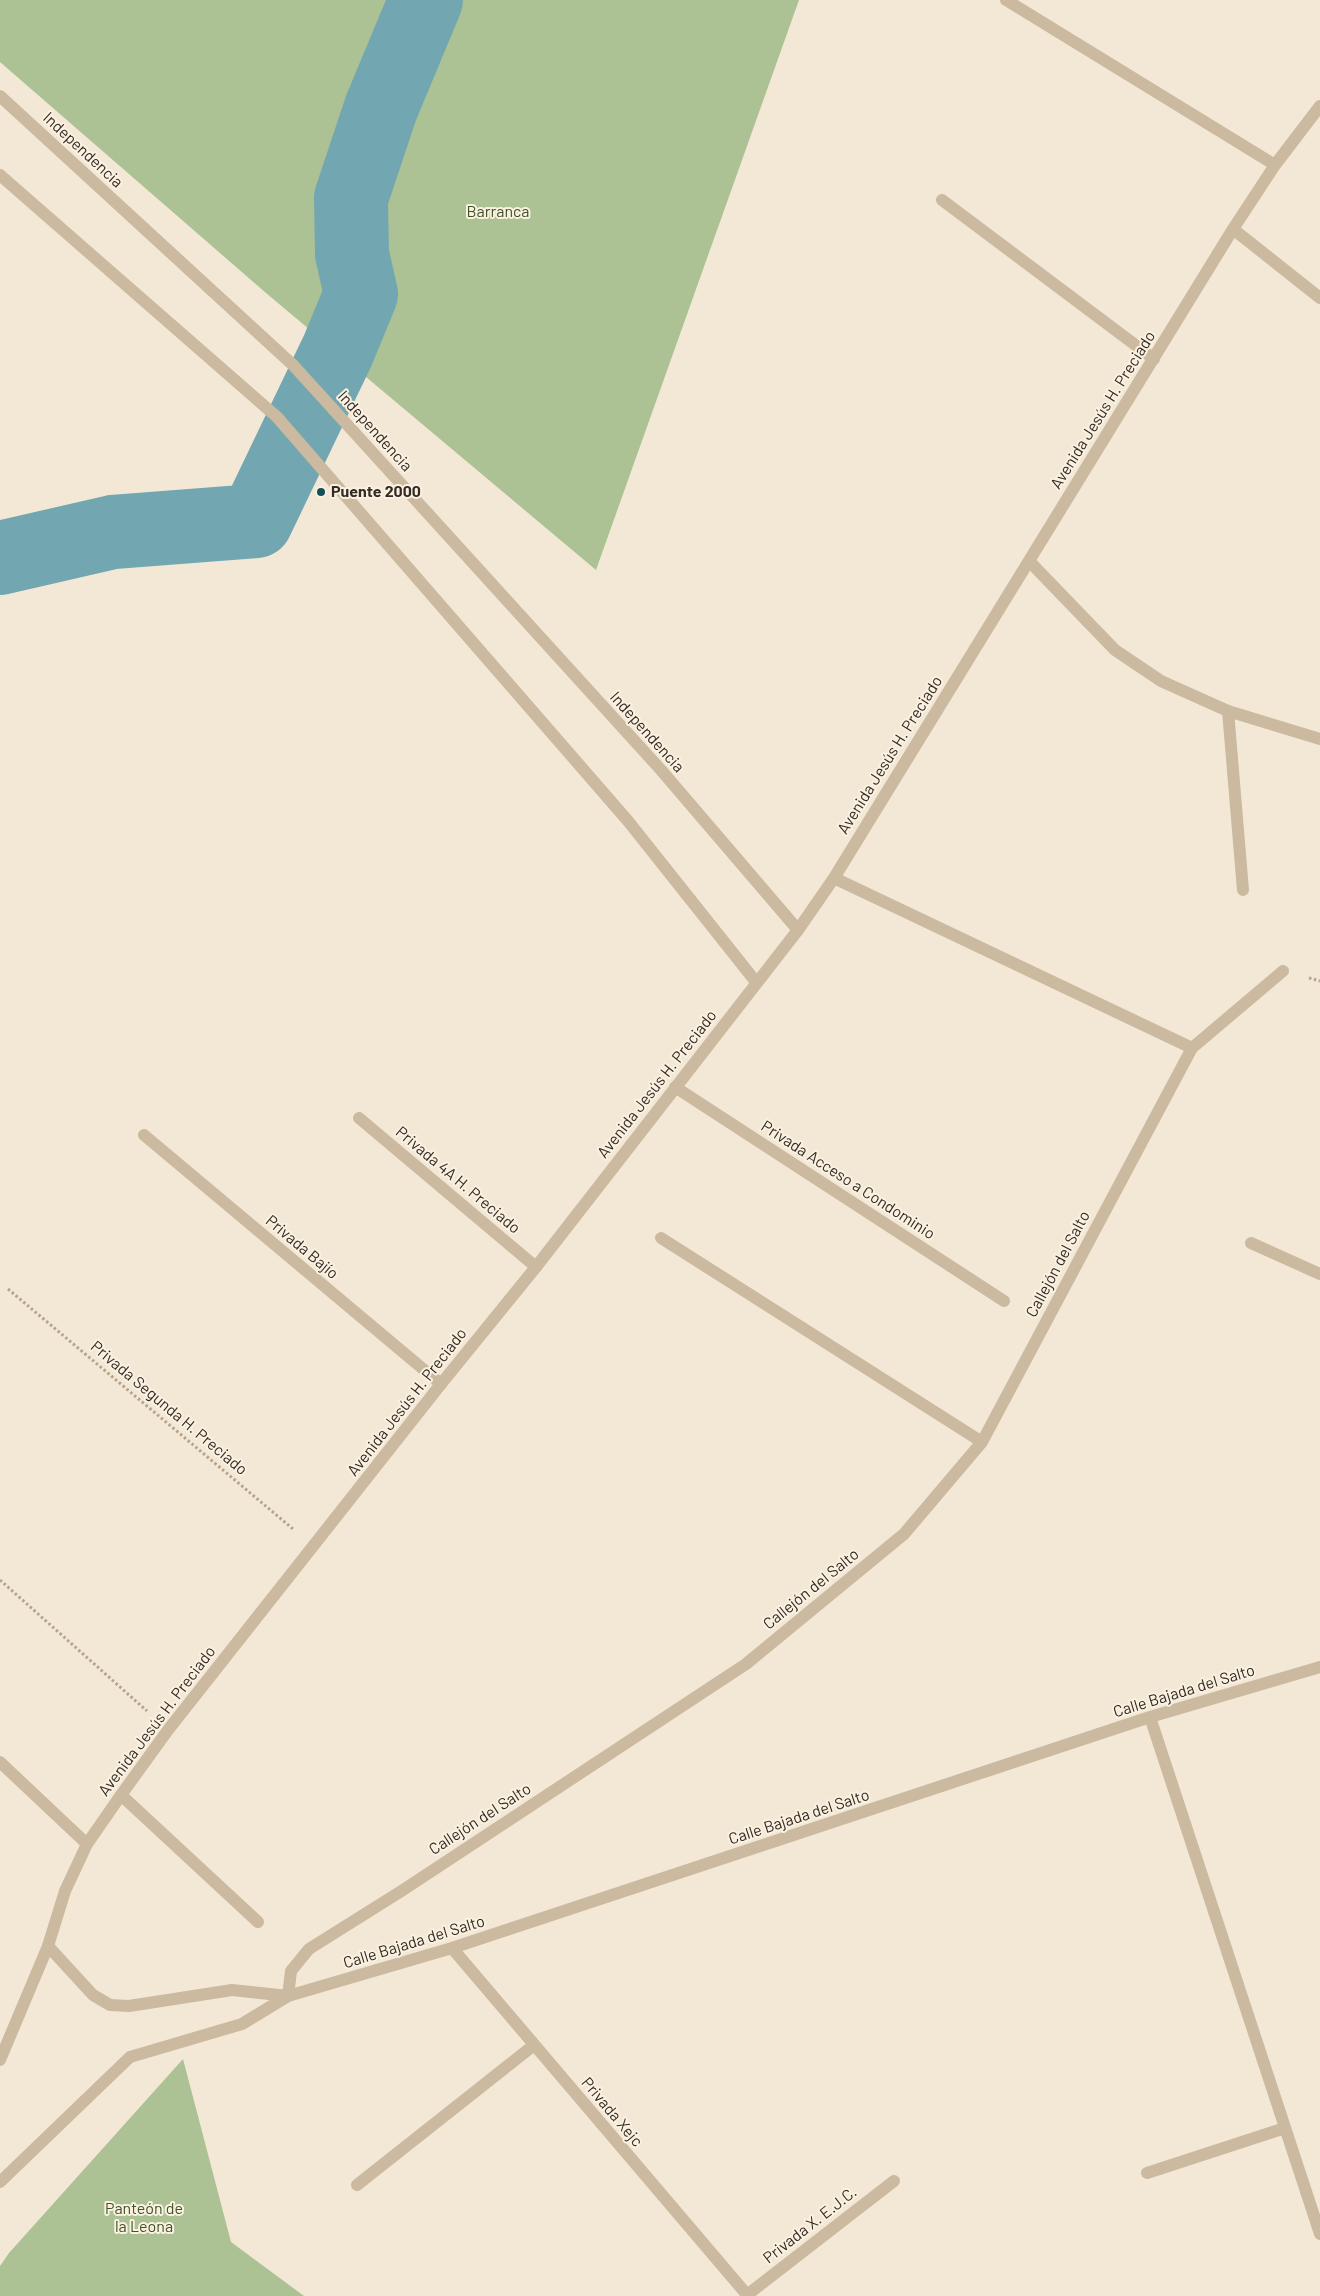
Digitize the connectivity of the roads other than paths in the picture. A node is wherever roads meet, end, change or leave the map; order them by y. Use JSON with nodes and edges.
{"nodes":[{"id":1,"x":1006,"y":0,"type":"edge"},
{"id":2,"x":0,"y":96,"type":"edge"},
{"id":3,"x":1320,"y":106,"type":"edge"},
{"id":4,"x":1274,"y":165,"type":"junction"},
{"id":5,"x":0,"y":175,"type":"edge"},
{"id":6,"x":942,"y":200,"type":"dead end"},
{"id":7,"x":1233,"y":230,"type":"junction"},
{"id":8,"x":1320,"y":298,"type":"edge"},
{"id":9,"x":1154,"y":359,"type":"junction"},
{"id":10,"x":1029,"y":561,"type":"junction"},
{"id":11,"x":1228,"y":711,"type":"junction"},
{"id":12,"x":1320,"y":739,"type":"edge"},
{"id":13,"x":834,"y":878,"type":"junction"},
{"id":14,"x":1243,"y":890,"type":"dead end"},
{"id":15,"x":798,"y":930,"type":"junction"},
{"id":16,"x":1283,"y":971,"type":"dead end"},
{"id":17,"x":756,"y":982,"type":"junction"},
{"id":18,"x":1192,"y":1048,"type":"junction"},
{"id":19,"x":675,"y":1087,"type":"junction"},
{"id":20,"x":360,"y":1118,"type":"dead end"},
{"id":21,"x":144,"y":1135,"type":"dead end"},
{"id":22,"x":661,"y":1238,"type":"dead end"},
{"id":23,"x":1251,"y":1243,"type":"dead end"},
{"id":24,"x":536,"y":1267,"type":"junction"},
{"id":25,"x":1320,"y":1274,"type":"edge"},
{"id":26,"x":1004,"y":1301,"type":"dead end"},
{"id":27,"x":440,"y":1384,"type":"junction"},
{"id":28,"x":982,"y":1442,"type":"junction"},
{"id":29,"x":1320,"y":1667,"type":"edge"},
{"id":30,"x":1150,"y":1718,"type":"junction"},
{"id":31,"x":0,"y":1762,"type":"edge"},
{"id":32,"x":121,"y":1795,"type":"junction"},
{"id":33,"x":87,"y":1844,"type":"junction"},
{"id":34,"x":258,"y":1922,"type":"dead end"},
{"id":35,"x":48,"y":1946,"type":"junction"},
{"id":36,"x":452,"y":1948,"type":"junction"},
{"id":37,"x":288,"y":1996,"type":"junction"},
{"id":38,"x":534,"y":2045,"type":"junction"},
{"id":39,"x":0,"y":2060,"type":"edge"},
{"id":40,"x":1285,"y":2128,"type":"junction"},
{"id":41,"x":1147,"y":2174,"type":"dead end"},
{"id":42,"x":894,"y":2181,"type":"dead end"},
{"id":43,"x":0,"y":2182,"type":"edge"},
{"id":44,"x":357,"y":2185,"type":"dead end"},
{"id":45,"x":1320,"y":2234,"type":"edge"},
{"id":46,"x":747,"y":2295,"type":"edge"}],
"edges":[{"from":1,"to":4,"type":"street"},
{"from":2,"to":15,"type":"street","name":"Independencia"},
{"from":3,"to":4,"type":"street","name":"Avenida Jesús H. Preciado"},
{"from":4,"to":7,"type":"street","name":"Avenida Jesús H. Preciado"},
{"from":5,"to":17,"type":"street"},
{"from":6,"to":9,"type":"street"},
{"from":7,"to":8,"type":"street"},
{"from":7,"to":9,"type":"street","name":"Avenida Jesús H. Preciado"},
{"from":9,"to":10,"type":"street","name":"Avenida Jesús H. Preciado"},
{"from":10,"to":11,"type":"street"},
{"from":10,"to":13,"type":"street","name":"Avenida Jesús H. Preciado"},
{"from":11,"to":12,"type":"street"},
{"from":11,"to":14,"type":"street"},
{"from":13,"to":15,"type":"street","name":"Avenida Jesús H. Preciado"},
{"from":13,"to":18,"type":"street"},
{"from":15,"to":17,"type":"street","name":"Avenida Jesús H. Preciado"},
{"from":16,"to":18,"type":"street","name":"Callejón del Salto"},
{"from":17,"to":19,"type":"street","name":"Avenida Jesús H. Preciado"},
{"from":18,"to":28,"type":"street","name":"Callejón del Salto"},
{"from":19,"to":24,"type":"street","name":"Avenida Jesús H. Preciado"},
{"from":19,"to":26,"type":"street","name":"Privada Acceso a Condominio"},
{"from":20,"to":24,"type":"street","name":"Privada 4A H. Preciado"},
{"from":21,"to":27,"type":"street","name":"Privada Bajío"},
{"from":22,"to":28,"type":"street"},
{"from":23,"to":25,"type":"street"},
{"from":24,"to":27,"type":"street","name":"Avenida Jesús H. Preciado"},
{"from":27,"to":32,"type":"street","name":"Avenida Jesús H. Preciado"},
{"from":28,"to":37,"type":"street","name":"Callejón del Salto"},
{"from":29,"to":30,"type":"street","name":"Calle Bajada del Salto"},
{"from":30,"to":36,"type":"street","name":"Calle Bajada del Salto"},
{"from":30,"to":40,"type":"street"},
{"from":31,"to":33,"type":"street"},
{"from":32,"to":33,"type":"street","name":"Avenida Jesús H. Preciado"},
{"from":32,"to":34,"type":"street"},
{"from":33,"to":35,"type":"street","name":"Avenida Jesús H. Preciado"},
{"from":35,"to":37,"type":"street","name":"Calle Bajada del Salto"},
{"from":35,"to":39,"type":"street","name":"Avenida Jesús H. Preciado"},
{"from":36,"to":37,"type":"street","name":"Calle Bajada del Salto"},
{"from":36,"to":38,"type":"street","name":"Privada Xejc"},
{"from":37,"to":43,"type":"street","name":"Calle Bajada del Salto"},
{"from":38,"to":44,"type":"street"},
{"from":38,"to":46,"type":"street","name":"Privada Xejc"},
{"from":40,"to":41,"type":"street"},
{"from":40,"to":45,"type":"street"},
{"from":42,"to":46,"type":"street","name":"Privada X. E.J.C."}]}
